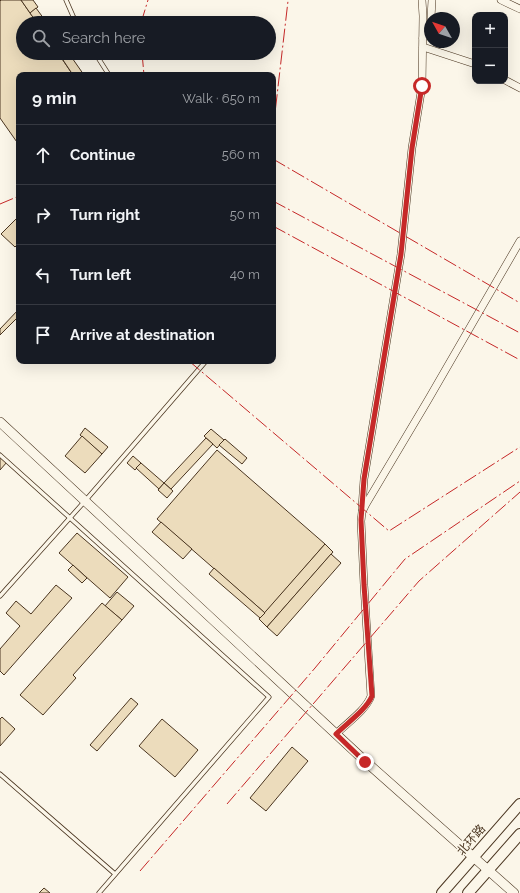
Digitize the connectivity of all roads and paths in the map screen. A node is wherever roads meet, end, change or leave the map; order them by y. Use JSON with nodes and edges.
{"nodes":[{"id":1,"x":66,"y":0,"type":"edge"},
{"id":2,"x":422,"y":0,"type":"edge"},
{"id":3,"x":432,"y":0,"type":"edge"},
{"id":4,"x":501,"y":0,"type":"edge"},
{"id":5,"x":520,"y":9,"type":"edge"},
{"id":6,"x":431,"y":12,"type":"edge"},
{"id":7,"x":72,"y":16,"type":"edge"},
{"id":8,"x":423,"y":38,"type":"joint"},
{"id":9,"x":423,"y":47,"type":"junction"},
{"id":10,"x":99,"y":60,"type":"edge"},
{"id":11,"x":472,"y":63,"type":"edge"},
{"id":12,"x":106,"y":72,"type":"edge"},
{"id":13,"x":508,"y":82,"type":"edge"},
{"id":14,"x":520,"y":88,"type":"edge"},
{"id":15,"x":520,"y":241,"type":"edge"},
{"id":16,"x":203,"y":364,"type":"edge"},
{"id":17,"x":0,"y":422,"type":"edge"},
{"id":18,"x":0,"y":455,"type":"edge"},
{"id":19,"x":85,"y":501,"type":"junction"},
{"id":20,"x":362,"y":512,"type":"junction"},
{"id":21,"x":70,"y":518,"type":"junction"},
{"id":22,"x":0,"y":596,"type":"edge"},
{"id":23,"x":336,"y":734,"type":"junction"},
{"id":24,"x":0,"y":774,"type":"edge"},
{"id":25,"x":520,"y":804,"type":"edge"},
{"id":26,"x":520,"y":834,"type":"edge"},
{"id":27,"x":473,"y":857,"type":"junction"},
{"id":28,"x":488,"y":870,"type":"junction"},
{"id":29,"x":115,"y":874,"type":"junction"},
{"id":30,"x":99,"y":893,"type":"edge"},
{"id":31,"x":442,"y":893,"type":"edge"},
{"id":32,"x":468,"y":893,"type":"edge"},
{"id":33,"x":514,"y":893,"type":"edge"}],
"edges":[{"from":1,"to":7,"type":"lane"},
{"from":2,"to":8,"type":"street"},
{"from":3,"to":6,"type":"street"},
{"from":4,"to":5,"type":"street"},
{"from":8,"to":9,"type":"street"},
{"from":9,"to":11,"type":"street"},
{"from":9,"to":20,"type":"street"},
{"from":10,"to":12,"type":"lane"},
{"from":13,"to":14,"type":"street"},
{"from":15,"to":20,"type":"street"},
{"from":16,"to":19,"type":"lane"},
{"from":17,"to":19,"type":"street"},
{"from":18,"to":21,"type":"lane"},
{"from":19,"to":21,"type":"lane"},
{"from":19,"to":23,"type":"street"},
{"from":20,"to":23,"type":"street"},
{"from":21,"to":22,"type":"lane"},
{"from":21,"to":29,"type":"lane"},
{"from":23,"to":27,"type":"street"},
{"from":24,"to":29,"type":"lane"},
{"from":25,"to":27,"type":"main road","name":"北环路"},
{"from":26,"to":28,"type":"main road"},
{"from":27,"to":28,"type":"street"},
{"from":27,"to":31,"type":"main road","name":"北环路"},
{"from":28,"to":32,"type":"main road"},
{"from":28,"to":33,"type":"street"},
{"from":29,"to":30,"type":"lane"}]}
